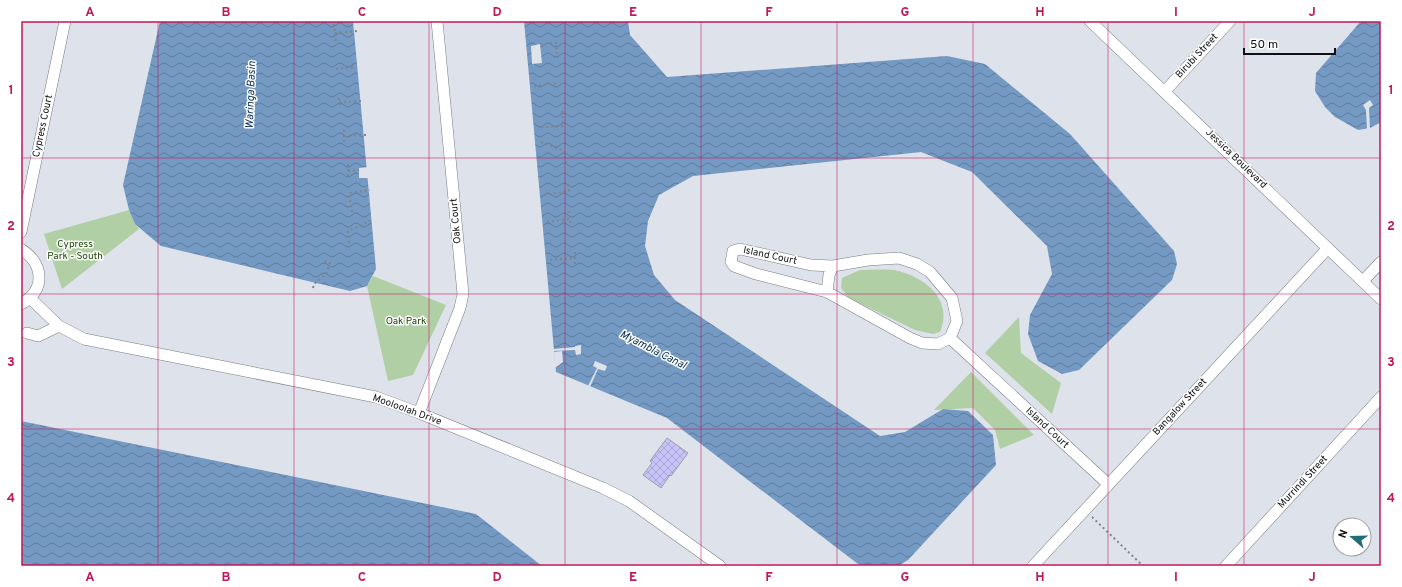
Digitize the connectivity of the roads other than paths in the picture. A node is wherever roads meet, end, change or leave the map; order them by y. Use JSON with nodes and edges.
{"nodes":[{"id":1,"x":65,"y":21,"type":"edge"},
{"id":2,"x":437,"y":21,"type":"edge"},
{"id":3,"x":1090,"y":21,"type":"edge"},
{"id":4,"x":1230,"y":21,"type":"edge"},
{"id":5,"x":1164,"y":91,"type":"junction"},
{"id":6,"x":21,"y":232,"type":"edge"},
{"id":7,"x":1328,"y":248,"type":"junction"},
{"id":8,"x":21,"y":249,"type":"edge"},
{"id":9,"x":1381,"y":262,"type":"edge"},
{"id":10,"x":833,"y":266,"type":"junction"},
{"id":11,"x":1363,"y":281,"type":"junction"},
{"id":12,"x":827,"y":292,"type":"junction"},
{"id":13,"x":1381,"y":299,"type":"edge"},
{"id":14,"x":26,"y":301,"type":"edge"},
{"id":15,"x":59,"y":326,"type":"junction"},
{"id":16,"x":27,"y":334,"type":"dead end"},
{"id":17,"x":950,"y":338,"type":"junction"},
{"id":18,"x":1381,"y":397,"type":"edge"},
{"id":19,"x":419,"y":412,"type":"junction"},
{"id":20,"x":1108,"y":484,"type":"junction"},
{"id":21,"x":720,"y":566,"type":"edge"},
{"id":22,"x":1033,"y":566,"type":"edge"},
{"id":23,"x":1226,"y":566,"type":"edge"}],
"edges":[{"from":1,"to":6,"type":"street","name":"Cypress Court"},
{"from":2,"to":19,"type":"street","name":"Oak Court"},
{"from":3,"to":5,"type":"street","name":"Jessica Boulevard"},
{"from":4,"to":5,"type":"street","name":"Birubi Street"},
{"from":5,"to":7,"type":"street","name":"Jessica Boulevard"},
{"from":7,"to":11,"type":"street","name":"Jessica Boulevard"},
{"from":7,"to":20,"type":"street","name":"Bangalow Street"},
{"from":8,"to":14,"type":"street","name":"Mooloolah Drive"},
{"from":9,"to":11,"type":"street"},
{"from":10,"to":12,"type":"street"},
{"from":10,"to":12,"type":"street","name":"Island Court"},
{"from":10,"to":17,"type":"street","name":"Island Court"},
{"from":11,"to":13,"type":"street","name":"Jessica Boulevard"},
{"from":12,"to":17,"type":"street","name":"Island Court"},
{"from":14,"to":15,"type":"street","name":"Mooloolah Drive"},
{"from":15,"to":16,"type":"street"},
{"from":15,"to":19,"type":"street","name":"Mooloolah Drive"},
{"from":17,"to":20,"type":"street","name":"Island Court"},
{"from":18,"to":23,"type":"street","name":"Murrindi Street"},
{"from":19,"to":21,"type":"street","name":"Mooloolah Drive"},
{"from":20,"to":22,"type":"street","name":"Bangalow Street"}]}
